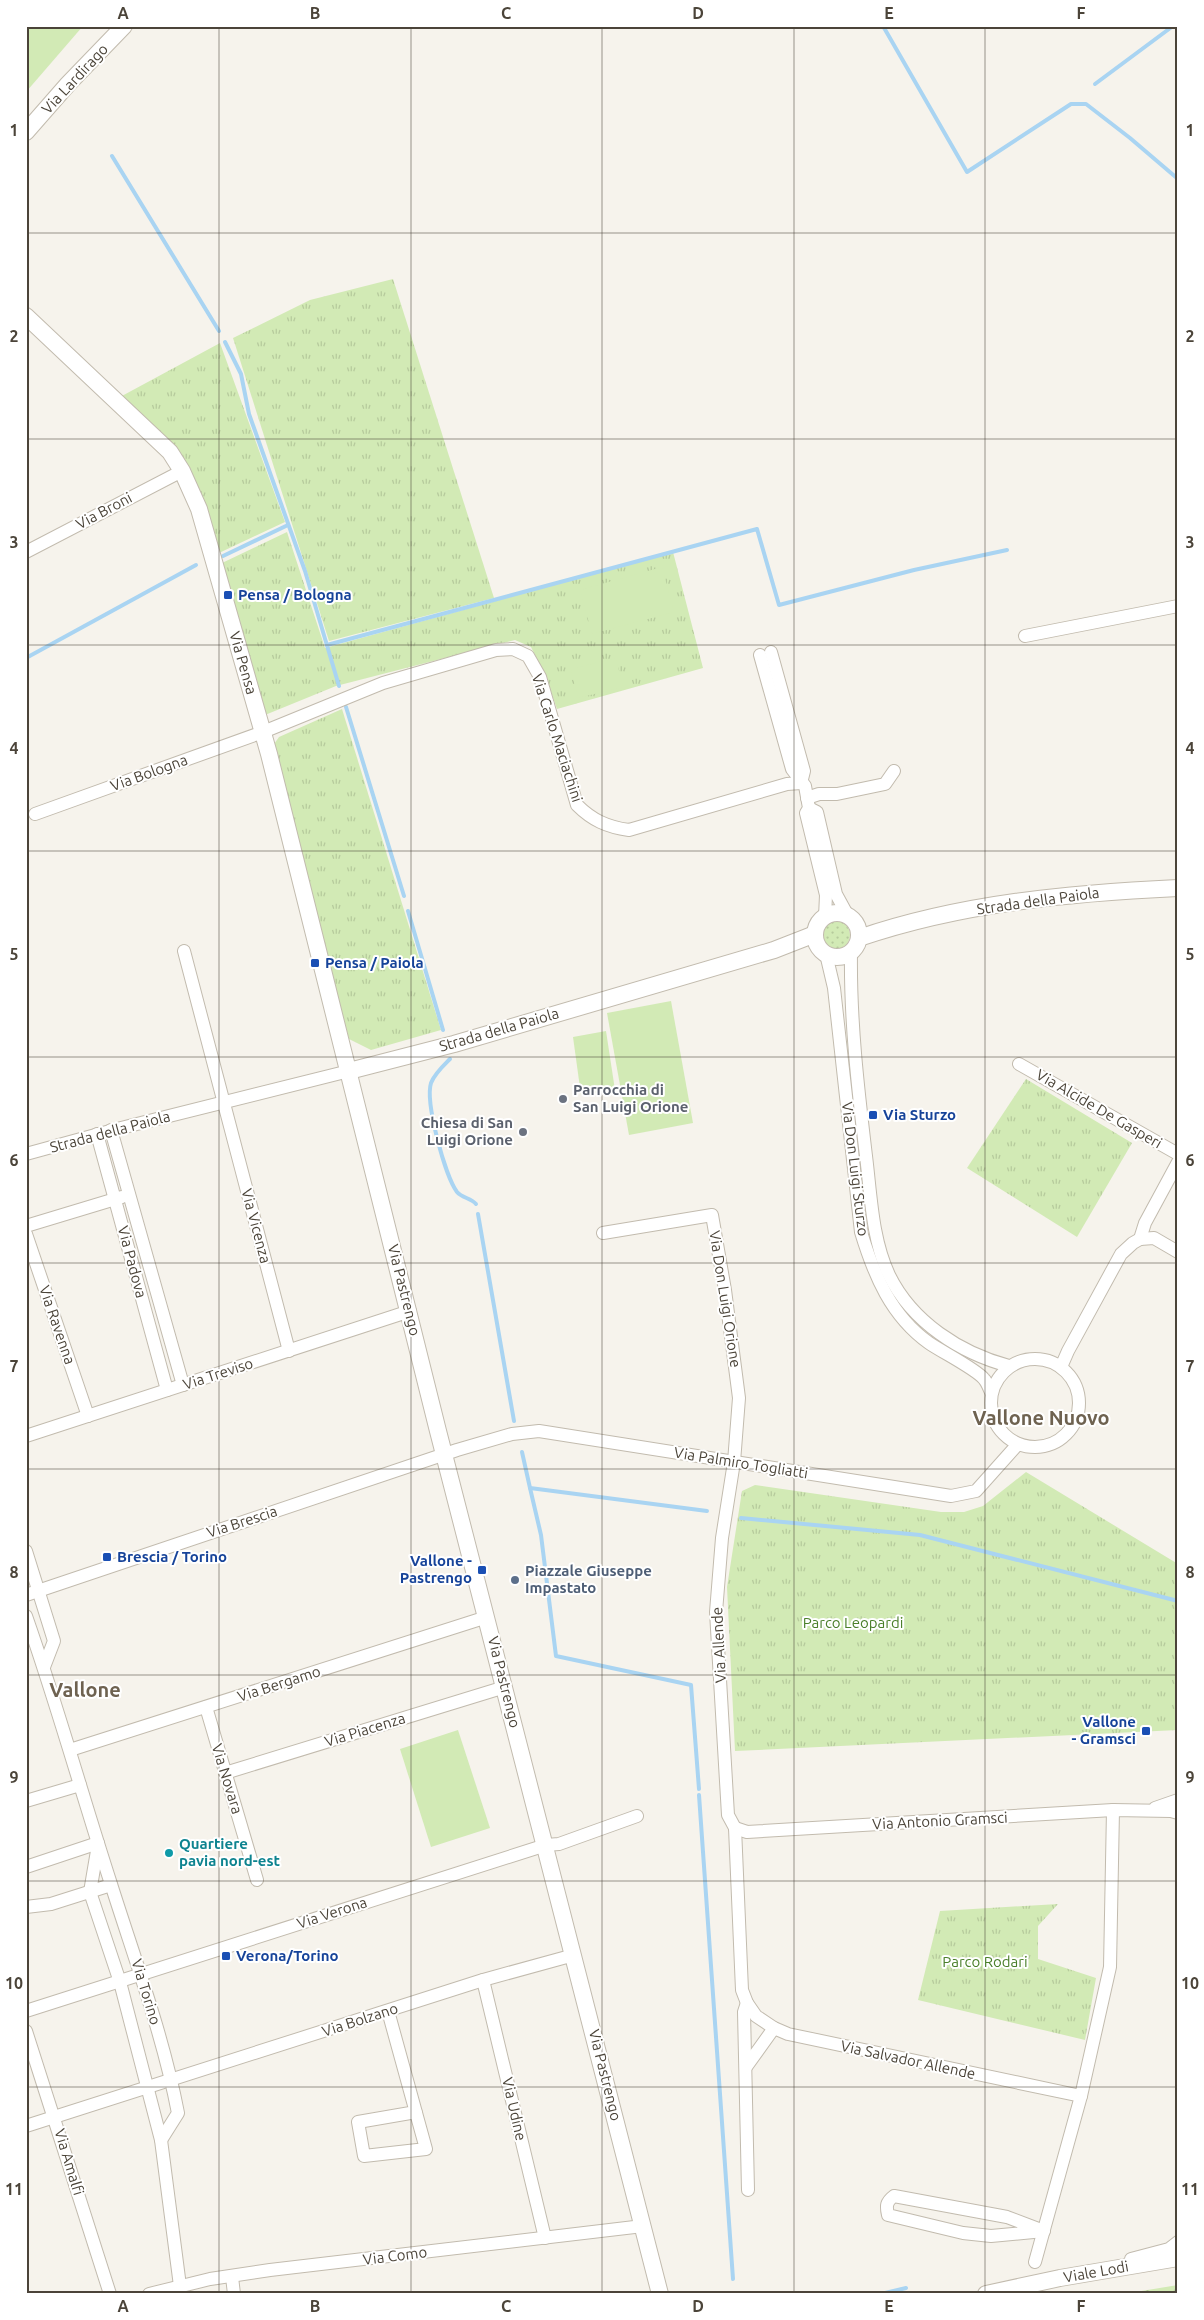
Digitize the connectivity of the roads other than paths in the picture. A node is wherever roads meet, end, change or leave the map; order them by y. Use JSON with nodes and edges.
{"nodes":[{"id":1,"x":124,"y":26,"type":"edge"},
{"id":2,"x":26,"y":132,"type":"edge"},
{"id":3,"x":26,"y":316,"type":"edge"},
{"id":4,"x":182,"y":471,"type":"junction"},
{"id":5,"x":26,"y":552,"type":"edge"},
{"id":6,"x":1178,"y":606,"type":"edge"},
{"id":7,"x":1025,"y":636,"type":"dead end"},
{"id":8,"x":766,"y":654,"type":"dead end"},
{"id":9,"x":263,"y":732,"type":"junction"},
{"id":10,"x":894,"y":771,"type":"dead end"},
{"id":11,"x":801,"y":783,"type":"junction"},
{"id":12,"x":808,"y":803,"type":"junction"},
{"id":13,"x":35,"y":814,"type":"dead end"},
{"id":14,"x":1178,"y":888,"type":"edge"},
{"id":15,"x":824,"y":917,"type":"junction"},
{"id":16,"x":851,"y":919,"type":"junction"},
{"id":17,"x":899,"y":924,"type":"junction"},
{"id":18,"x":815,"y":934,"type":"junction"},
{"id":19,"x":859,"y":938,"type":"junction"},
{"id":20,"x":774,"y":950,"type":"junction"},
{"id":21,"x":184,"y":951,"type":"dead end"},
{"id":22,"x":824,"y":952,"type":"junction"},
{"id":23,"x":851,"y":952,"type":"junction"},
{"id":24,"x":1019,"y":1064,"type":"dead end"},
{"id":25,"x":349,"y":1071,"type":"junction"},
{"id":26,"x":222,"y":1102,"type":"junction"},
{"id":27,"x":111,"y":1130,"type":"junction"},
{"id":28,"x":98,"y":1134,"type":"junction"},
{"id":29,"x":26,"y":1154,"type":"edge"},
{"id":30,"x":1178,"y":1154,"type":"edge"},
{"id":31,"x":1178,"y":1162,"type":"edge"},
{"id":32,"x":129,"y":1194,"type":"junction"},
{"id":33,"x":115,"y":1199,"type":"junction"},
{"id":34,"x":26,"y":1226,"type":"edge"},
{"id":35,"x":603,"y":1233,"type":"dead end"},
{"id":36,"x":26,"y":1234,"type":"edge"},
{"id":37,"x":1140,"y":1239,"type":"junction"},
{"id":38,"x":1178,"y":1252,"type":"edge"},
{"id":39,"x":410,"y":1311,"type":"junction"},
{"id":40,"x":289,"y":1351,"type":"junction"},
{"id":41,"x":1009,"y":1366,"type":"junction"},
{"id":42,"x":1061,"y":1367,"type":"junction"},
{"id":43,"x":183,"y":1385,"type":"junction"},
{"id":44,"x":167,"y":1390,"type":"junction"},
{"id":45,"x":991,"y":1392,"type":"junction"},
{"id":46,"x":88,"y":1416,"type":"junction"},
{"id":47,"x":26,"y":1436,"type":"edge"},
{"id":48,"x":1018,"y":1444,"type":"junction"},
{"id":49,"x":445,"y":1454,"type":"junction"},
{"id":50,"x":734,"y":1462,"type":"junction"},
{"id":51,"x":26,"y":1551,"type":"edge"},
{"id":52,"x":39,"y":1590,"type":"junction"},
{"id":53,"x":26,"y":1594,"type":"edge"},
{"id":54,"x":26,"y":1616,"type":"edge"},
{"id":55,"x":488,"y":1617,"type":"junction"},
{"id":56,"x":44,"y":1666,"type":"junction"},
{"id":57,"x":504,"y":1687,"type":"junction"},
{"id":58,"x":206,"y":1707,"type":"junction"},
{"id":59,"x":70,"y":1750,"type":"junction"},
{"id":60,"x":225,"y":1773,"type":"junction"},
{"id":61,"x":80,"y":1785,"type":"junction"},
{"id":62,"x":1178,"y":1800,"type":"edge"},
{"id":63,"x":26,"y":1801,"type":"edge"},
{"id":64,"x":1112,"y":1810,"type":"junction"},
{"id":65,"x":1146,"y":1811,"type":"junction"},
{"id":66,"x":1178,"y":1814,"type":"edge"},
{"id":67,"x":637,"y":1816,"type":"dead end"},
{"id":68,"x":735,"y":1828,"type":"junction"},
{"id":69,"x":98,"y":1843,"type":"junction"},
{"id":70,"x":546,"y":1846,"type":"junction"},
{"id":71,"x":26,"y":1867,"type":"edge"},
{"id":72,"x":257,"y":1880,"type":"dead end"},
{"id":73,"x":111,"y":1885,"type":"junction"},
{"id":74,"x":90,"y":1892,"type":"junction"},
{"id":75,"x":26,"y":1906,"type":"edge"},
{"id":76,"x":574,"y":1955,"type":"junction"},
{"id":77,"x":142,"y":1974,"type":"junction"},
{"id":78,"x":483,"y":1980,"type":"junction"},
{"id":79,"x":120,"y":1982,"type":"junction"},
{"id":80,"x":747,"y":2003,"type":"junction"},
{"id":81,"x":26,"y":2011,"type":"edge"},
{"id":82,"x":388,"y":2011,"type":"junction"},
{"id":83,"x":774,"y":2028,"type":"junction"},
{"id":84,"x":26,"y":2032,"type":"edge"},
{"id":85,"x":746,"y":2067,"type":"junction"},
{"id":86,"x":172,"y":2081,"type":"junction"},
{"id":87,"x":148,"y":2088,"type":"junction"},
{"id":88,"x":1081,"y":2096,"type":"junction"},
{"id":89,"x":416,"y":2112,"type":"junction"},
{"id":90,"x":55,"y":2117,"type":"junction"},
{"id":91,"x":26,"y":2126,"type":"edge"},
{"id":92,"x":161,"y":2140,"type":"junction"},
{"id":93,"x":748,"y":2190,"type":"dead end"},
{"id":94,"x":643,"y":2226,"type":"junction"},
{"id":95,"x":1044,"y":2231,"type":"junction"},
{"id":96,"x":545,"y":2238,"type":"junction"},
{"id":97,"x":1178,"y":2242,"type":"edge"},
{"id":98,"x":1178,"y":2258,"type":"edge"},
{"id":99,"x":1035,"y":2262,"type":"dead end"},
{"id":100,"x":232,"y":2277,"type":"junction"},
{"id":101,"x":1060,"y":2278,"type":"junction"},
{"id":102,"x":180,"y":2286,"type":"junction"},
{"id":103,"x":110,"y":2294,"type":"edge"},
{"id":104,"x":149,"y":2294,"type":"edge"},
{"id":105,"x":234,"y":2294,"type":"edge"},
{"id":106,"x":660,"y":2294,"type":"edge"},
{"id":107,"x":986,"y":2294,"type":"edge"}],
"edges":[{"from":1,"to":2,"type":"street","name":"Via Lardirago"},
{"from":3,"to":4,"type":"street","name":"Via Pensa"},
{"from":4,"to":5,"type":"street","name":"Via Broni"},
{"from":4,"to":9,"type":"street","name":"Via Pensa"},
{"from":6,"to":7,"type":"street"},
{"from":8,"to":11,"type":"street"},
{"from":9,"to":11,"type":"street","name":"Via Carlo Maciachini"},
{"from":9,"to":13,"type":"street","name":"Via Bologna"},
{"from":9,"to":25,"type":"street","name":"Via Pensa"},
{"from":10,"to":12,"type":"street"},
{"from":11,"to":12,"type":"street"},
{"from":12,"to":15,"type":"street"},
{"from":12,"to":16,"type":"street"},
{"from":14,"to":17,"type":"street","name":"Strada della Paiola"},
{"from":15,"to":16,"type":"street"},
{"from":15,"to":18,"type":"street"},
{"from":16,"to":17,"type":"street","name":"Strada della Paiola"},
{"from":16,"to":19,"type":"street"},
{"from":17,"to":19,"type":"street","name":"Strada della Paiola"},
{"from":18,"to":20,"type":"street","name":"Strada della Paiola"},
{"from":18,"to":22,"type":"street"},
{"from":19,"to":23,"type":"street"},
{"from":20,"to":22,"type":"street","name":"Strada della Paiola"},
{"from":20,"to":25,"type":"street","name":"Strada della Paiola"},
{"from":21,"to":26,"type":"street"},
{"from":22,"to":23,"type":"street"},
{"from":22,"to":45,"type":"street","name":"Via Don Luigi Sturzo"},
{"from":23,"to":41,"type":"street","name":"Via Don Luigi Sturzo"},
{"from":24,"to":30,"type":"street","name":"Via Alcide De Gasperi"},
{"from":25,"to":26,"type":"street","name":"Strada della Paiola"},
{"from":25,"to":39,"type":"street","name":"Via Pastrengo"},
{"from":26,"to":27,"type":"street","name":"Strada della Paiola"},
{"from":26,"to":40,"type":"street","name":"Via Vicenza"},
{"from":27,"to":28,"type":"street","name":"Strada della Paiola"},
{"from":27,"to":32,"type":"street","name":"Via Padova"},
{"from":28,"to":29,"type":"street","name":"Strada della Paiola"},
{"from":28,"to":33,"type":"street","name":"Via Padova"},
{"from":31,"to":37,"type":"street"},
{"from":32,"to":33,"type":"street"},
{"from":32,"to":43,"type":"street","name":"Via Padova"},
{"from":33,"to":34,"type":"street"},
{"from":33,"to":44,"type":"street","name":"Via Padova"},
{"from":35,"to":50,"type":"street","name":"Via Don Luigi Orione"},
{"from":36,"to":46,"type":"street","name":"Via Ravenna"},
{"from":37,"to":38,"type":"street"},
{"from":37,"to":42,"type":"street"},
{"from":39,"to":40,"type":"street","name":"Via Treviso"},
{"from":39,"to":49,"type":"street","name":"Via Pastrengo"},
{"from":40,"to":43,"type":"street","name":"Via Treviso"},
{"from":41,"to":42,"type":"street"},
{"from":41,"to":45,"type":"street"},
{"from":42,"to":48,"type":"street"},
{"from":43,"to":44,"type":"street","name":"Via Treviso"},
{"from":44,"to":46,"type":"street","name":"Via Treviso"},
{"from":45,"to":48,"type":"street"},
{"from":46,"to":47,"type":"street","name":"Via Treviso"},
{"from":48,"to":50,"type":"street","name":"Via Palmiro Togliatti"},
{"from":49,"to":50,"type":"street","name":"Via Palmiro Togliatti"},
{"from":49,"to":52,"type":"street","name":"Via Brescia"},
{"from":49,"to":55,"type":"street","name":"Via Pastrengo"},
{"from":50,"to":68,"type":"street","name":"Via Allende"},
{"from":51,"to":52,"type":"street"},
{"from":52,"to":53,"type":"street","name":"Via Brescia"},
{"from":52,"to":56,"type":"street"},
{"from":54,"to":56,"type":"street","name":"Via Torino"},
{"from":55,"to":57,"type":"street","name":"Via Pastrengo"},
{"from":55,"to":58,"type":"street","name":"Via Bergamo"},
{"from":56,"to":59,"type":"street","name":"Via Torino"},
{"from":57,"to":60,"type":"street","name":"Via Piacenza"},
{"from":57,"to":70,"type":"street","name":"Via Pastrengo"},
{"from":58,"to":59,"type":"street","name":"Via Bergamo"},
{"from":58,"to":60,"type":"street","name":"Via Novara"},
{"from":59,"to":61,"type":"street","name":"Via Torino"},
{"from":60,"to":72,"type":"street","name":"Via Novara"},
{"from":61,"to":63,"type":"street"},
{"from":61,"to":69,"type":"street","name":"Via Torino"},
{"from":62,"to":65,"type":"street","name":"Via Antonio Gramsci"},
{"from":64,"to":65,"type":"street","name":"Via Antonio Gramsci"},
{"from":64,"to":68,"type":"street","name":"Via Antonio Gramsci"},
{"from":64,"to":88,"type":"street"},
{"from":65,"to":66,"type":"street","name":"Via Antonio Gramsci"},
{"from":67,"to":70,"type":"street","name":"Via Verona"},
{"from":68,"to":80,"type":"street","name":"Via Salvador Allende"},
{"from":69,"to":71,"type":"street"},
{"from":69,"to":73,"type":"street","name":"Via Torino"},
{"from":69,"to":74,"type":"street","name":"Via Torino"},
{"from":70,"to":76,"type":"street","name":"Via Pastrengo"},
{"from":70,"to":77,"type":"street","name":"Via Verona"},
{"from":73,"to":74,"type":"street"},
{"from":73,"to":77,"type":"street","name":"Via Torino"},
{"from":74,"to":75,"type":"street"},
{"from":74,"to":79,"type":"street","name":"Via Torino"},
{"from":76,"to":78,"type":"street","name":"Via Bolzano"},
{"from":76,"to":94,"type":"street","name":"Via Pastrengo"},
{"from":77,"to":79,"type":"street","name":"Via Verona"},
{"from":77,"to":86,"type":"street","name":"Via Torino"},
{"from":78,"to":82,"type":"street","name":"Via Bolzano"},
{"from":78,"to":96,"type":"street","name":"Via Udine"},
{"from":79,"to":81,"type":"street","name":"Via Verona"},
{"from":79,"to":87,"type":"street","name":"Via Torino"},
{"from":80,"to":83,"type":"street","name":"Via Salvador Allende"},
{"from":80,"to":85,"type":"street","name":"Via Salvador Allende"},
{"from":82,"to":86,"type":"street","name":"Via Bolzano"},
{"from":82,"to":89,"type":"street"},
{"from":83,"to":85,"type":"street"},
{"from":83,"to":88,"type":"street","name":"Via Salvador Allende"},
{"from":84,"to":90,"type":"street","name":"Via Amalfi"},
{"from":85,"to":93,"type":"street","name":"Via Salvador Allende"},
{"from":86,"to":87,"type":"street","name":"Via Bolzano"},
{"from":86,"to":92,"type":"street","name":"Via Torino"},
{"from":87,"to":90,"type":"street","name":"Via Bolzano"},
{"from":87,"to":92,"type":"street","name":"Via Torino"},
{"from":88,"to":95,"type":"street"},
{"from":89,"to":89,"type":"street"},
{"from":90,"to":91,"type":"street","name":"Via Bolzano"},
{"from":90,"to":103,"type":"street","name":"Via Amalfi"},
{"from":92,"to":102,"type":"street","name":"Via Torino"},
{"from":94,"to":96,"type":"street","name":"Via Como"},
{"from":94,"to":106,"type":"street","name":"Via Pastrengo"},
{"from":95,"to":95,"type":"street"},
{"from":95,"to":99,"type":"street"},
{"from":96,"to":100,"type":"street","name":"Via Como"},
{"from":97,"to":101,"type":"street"},
{"from":98,"to":101,"type":"street","name":"Viale Lodi"},
{"from":100,"to":102,"type":"street","name":"Via Como"},
{"from":100,"to":105,"type":"street"},
{"from":101,"to":107,"type":"street","name":"Viale Lodi"},
{"from":102,"to":104,"type":"street","name":"Via Como"}]}
